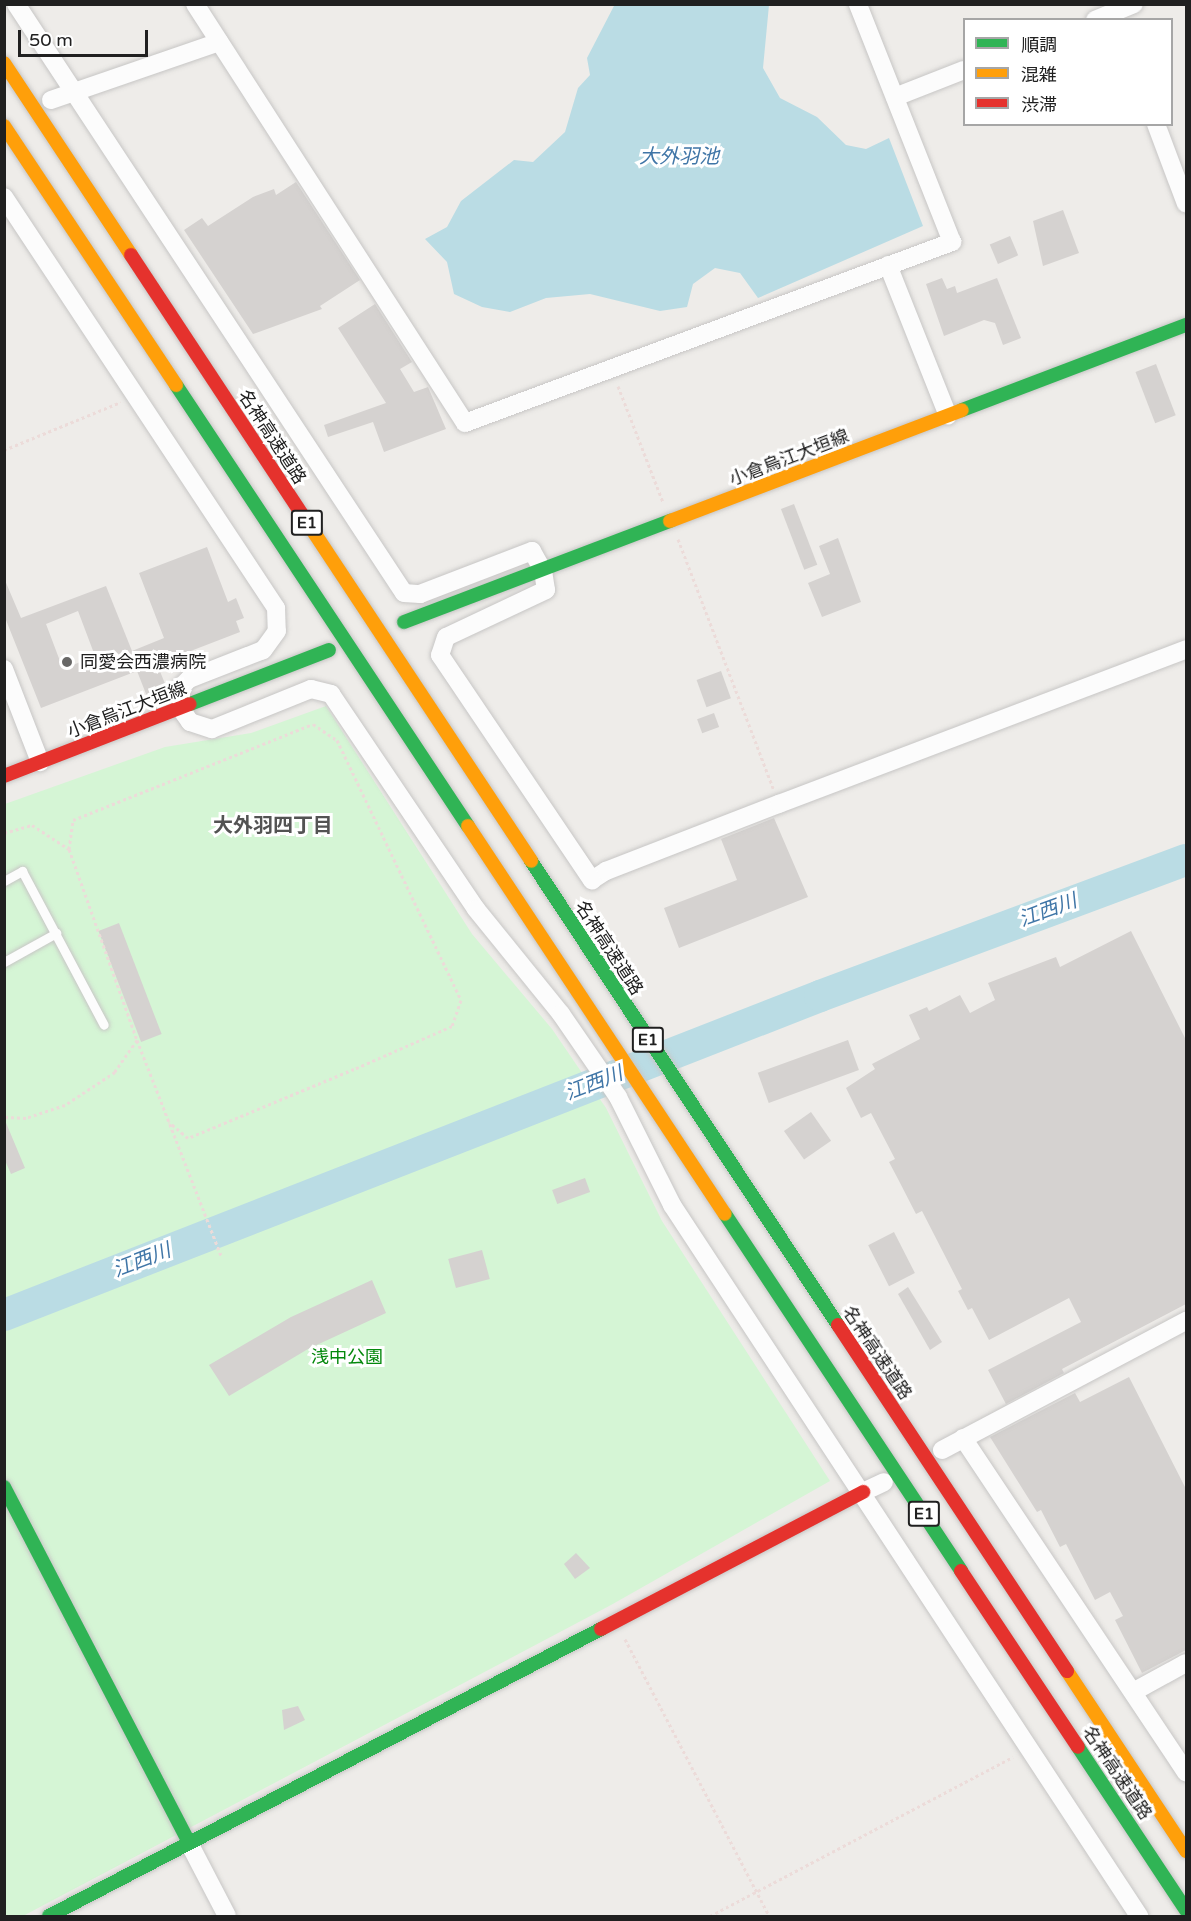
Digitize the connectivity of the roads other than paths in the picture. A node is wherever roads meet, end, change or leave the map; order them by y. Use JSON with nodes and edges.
{"nodes":[{"id":1,"x":16,"y":4,"type":"edge"},
{"id":2,"x":195,"y":4,"type":"edge"},
{"id":3,"x":858,"y":4,"type":"edge"},
{"id":4,"x":1134,"y":4,"type":"edge"},
{"id":5,"x":1112,"y":12,"type":"edge"},
{"id":6,"x":219,"y":42,"type":"junction"},
{"id":7,"x":4,"y":63,"type":"edge"},
{"id":8,"x":963,"y":70,"type":"edge"},
{"id":9,"x":72,"y":93,"type":"junction"},
{"id":10,"x":895,"y":97,"type":"junction"},
{"id":11,"x":51,"y":100,"type":"dead end"},
{"id":12,"x":4,"y":126,"type":"edge"},
{"id":13,"x":1157,"y":126,"type":"edge"},
{"id":14,"x":4,"y":197,"type":"edge"},
{"id":15,"x":1186,"y":204,"type":"edge"},
{"id":16,"x":888,"y":266,"type":"junction"},
{"id":17,"x":1186,"y":325,"type":"edge"},
{"id":18,"x":948,"y":416,"type":"junction"},
{"id":19,"x":543,"y":571,"type":"junction"},
{"id":20,"x":404,"y":622,"type":"dead end"},
{"id":21,"x":1186,"y":649,"type":"edge"},
{"id":22,"x":329,"y":650,"type":"dead end"},
{"id":23,"x":4,"y":669,"type":"edge"},
{"id":24,"x":181,"y":709,"type":"junction"},
{"id":25,"x":40,"y":762,"type":"junction"},
{"id":26,"x":4,"y":776,"type":"edge"},
{"id":27,"x":4,"y":881,"type":"edge"},
{"id":28,"x":56,"y":933,"type":"junction"},
{"id":29,"x":4,"y":962,"type":"edge"},
{"id":30,"x":105,"y":1025,"type":"dead end"},
{"id":31,"x":1186,"y":1321,"type":"edge"},
{"id":32,"x":963,"y":1438,"type":"junction"},
{"id":33,"x":942,"y":1450,"type":"dead end"},
{"id":34,"x":884,"y":1482,"type":"dead end"},
{"id":35,"x":4,"y":1487,"type":"edge"},
{"id":36,"x":863,"y":1492,"type":"junction"},
{"id":37,"x":1186,"y":1663,"type":"edge"},
{"id":38,"x":1133,"y":1692,"type":"junction"},
{"id":39,"x":1186,"y":1772,"type":"edge"},
{"id":40,"x":189,"y":1843,"type":"junction"},
{"id":41,"x":1186,"y":1851,"type":"edge"},
{"id":42,"x":1186,"y":1910,"type":"edge"},
{"id":43,"x":49,"y":1917,"type":"edge"},
{"id":44,"x":227,"y":1917,"type":"edge"},
{"id":45,"x":1139,"y":1917,"type":"edge"}],
"edges":[{"from":1,"to":9,"type":"street"},
{"from":2,"to":6,"type":"street"},
{"from":3,"to":10,"type":"street"},
{"from":4,"to":5,"type":"street"},
{"from":6,"to":9,"type":"street"},
{"from":6,"to":16,"type":"street"},
{"from":7,"to":41,"type":"main road","name":"名神高速道路","number":"E1"},
{"from":8,"to":10,"type":"street"},
{"from":9,"to":11,"type":"street"},
{"from":9,"to":19,"type":"street"},
{"from":10,"to":16,"type":"street"},
{"from":12,"to":42,"type":"main road","name":"名神高速道路","number":"E1"},
{"from":13,"to":15,"type":"street"},
{"from":14,"to":24,"type":"street"},
{"from":16,"to":18,"type":"street"},
{"from":17,"to":18,"type":"main road","name":"小倉烏江大垣線"},
{"from":18,"to":19,"type":"main road","name":"小倉烏江大垣線"},
{"from":19,"to":20,"type":"main road","name":"小倉烏江大垣線"},
{"from":19,"to":21,"type":"street"},
{"from":22,"to":24,"type":"main road","name":"小倉烏江大垣線"},
{"from":23,"to":25,"type":"street"},
{"from":24,"to":25,"type":"main road","name":"小倉烏江大垣線"},
{"from":24,"to":36,"type":"street"},
{"from":25,"to":26,"type":"main road","name":"小倉烏江大垣線"},
{"from":27,"to":28,"type":"lane"},
{"from":28,"to":29,"type":"lane"},
{"from":28,"to":30,"type":"lane"},
{"from":31,"to":32,"type":"street"},
{"from":32,"to":33,"type":"street"},
{"from":32,"to":38,"type":"street"},
{"from":34,"to":36,"type":"street"},
{"from":35,"to":40,"type":"main road"},
{"from":36,"to":40,"type":"main road"},
{"from":36,"to":45,"type":"street"},
{"from":37,"to":38,"type":"street"},
{"from":38,"to":39,"type":"street"},
{"from":40,"to":43,"type":"main road"},
{"from":40,"to":44,"type":"street"}]}
